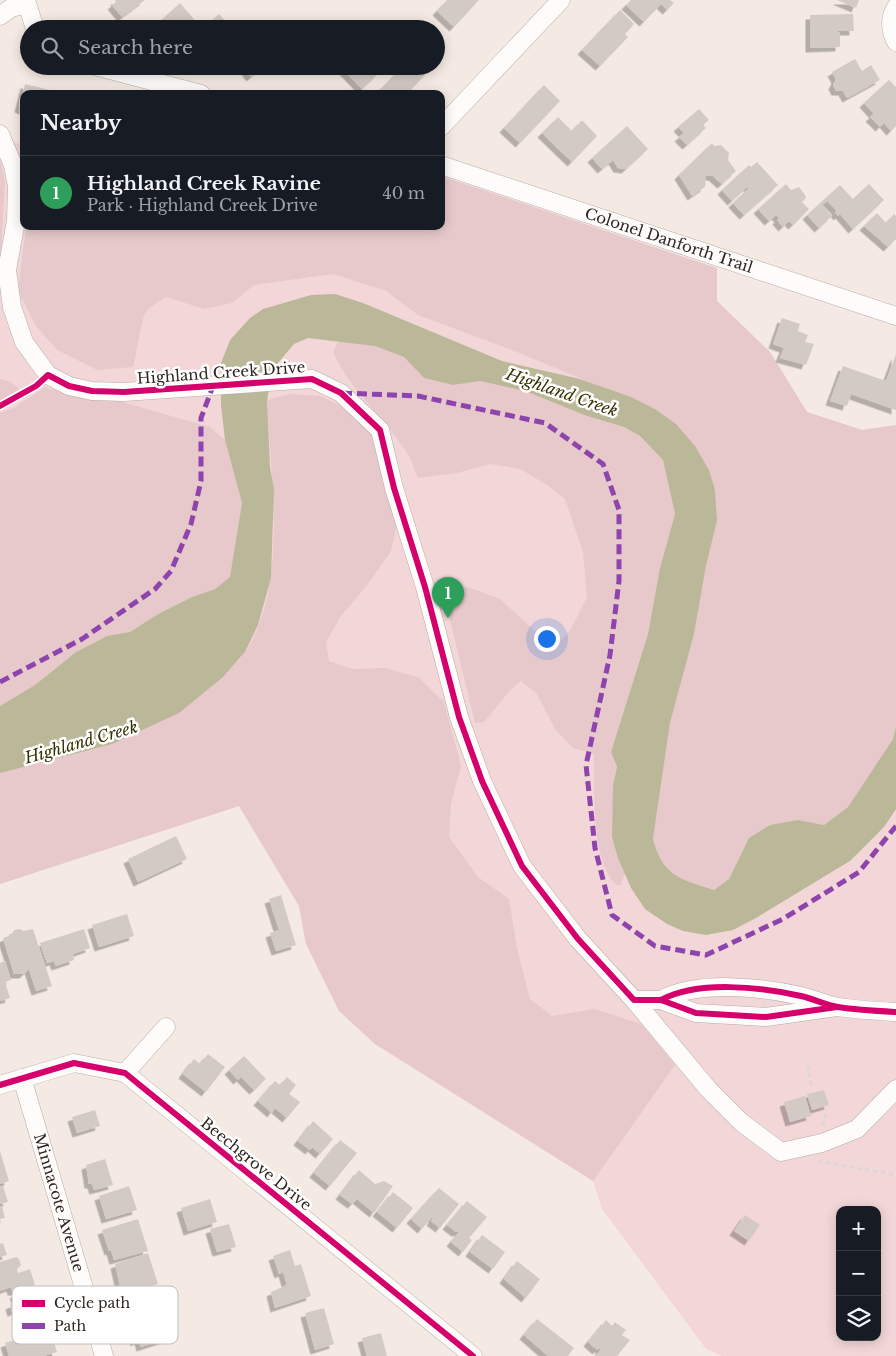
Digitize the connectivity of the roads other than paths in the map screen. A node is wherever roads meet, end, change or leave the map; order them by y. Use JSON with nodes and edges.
{"nodes":[{"id":1,"x":561,"y":0,"type":"edge"},
{"id":2,"x":26,"y":2,"type":"edge"},
{"id":3,"x":896,"y":7,"type":"edge"},
{"id":4,"x":0,"y":16,"type":"edge"},
{"id":5,"x":32,"y":20,"type":"edge"},
{"id":6,"x":896,"y":42,"type":"edge"},
{"id":7,"x":129,"y":75,"type":"edge"},
{"id":8,"x":186,"y":90,"type":"edge"},
{"id":9,"x":445,"y":123,"type":"edge"},
{"id":10,"x":0,"y":134,"type":"edge"},
{"id":11,"x":445,"y":166,"type":"edge"},
{"id":12,"x":896,"y":316,"type":"edge"},
{"id":13,"x":634,"y":1000,"type":"junction"},
{"id":14,"x":661,"y":1000,"type":"junction"},
{"id":15,"x":837,"y":1007,"type":"junction"},
{"id":16,"x":896,"y":1012,"type":"edge"},
{"id":17,"x":166,"y":1027,"type":"dead end"},
{"id":18,"x":125,"y":1073,"type":"junction"},
{"id":19,"x":22,"y":1078,"type":"junction"},
{"id":20,"x":0,"y":1085,"type":"edge"},
{"id":21,"x":896,"y":1089,"type":"edge"},
{"id":22,"x":83,"y":1286,"type":"edge"},
{"id":23,"x":100,"y":1344,"type":"edge"},
{"id":24,"x":104,"y":1356,"type":"edge"},
{"id":25,"x":473,"y":1356,"type":"edge"}],
"edges":[{"from":1,"to":9,"type":"street"},
{"from":2,"to":4,"type":"street"},
{"from":2,"to":5,"type":"street"},
{"from":3,"to":6,"type":"street"},
{"from":7,"to":8,"type":"street"},
{"from":10,"to":13,"type":"street","name":"Highland Creek Drive"},
{"from":11,"to":12,"type":"street","name":"Colonel Danforth Trail"},
{"from":13,"to":14,"type":"street"},
{"from":13,"to":21,"type":"street","name":"Highland Creek Drive"},
{"from":14,"to":15,"type":"street"},
{"from":14,"to":15,"type":"street"},
{"from":15,"to":16,"type":"street"},
{"from":17,"to":18,"type":"street"},
{"from":18,"to":19,"type":"street","name":"Beechgrove Drive"},
{"from":18,"to":25,"type":"street","name":"Beechgrove Drive"},
{"from":19,"to":20,"type":"street","name":"Beechgrove Drive"},
{"from":19,"to":22,"type":"street","name":"Minnacote Avenue"},
{"from":23,"to":24,"type":"street","name":"Minnacote Avenue"}]}
